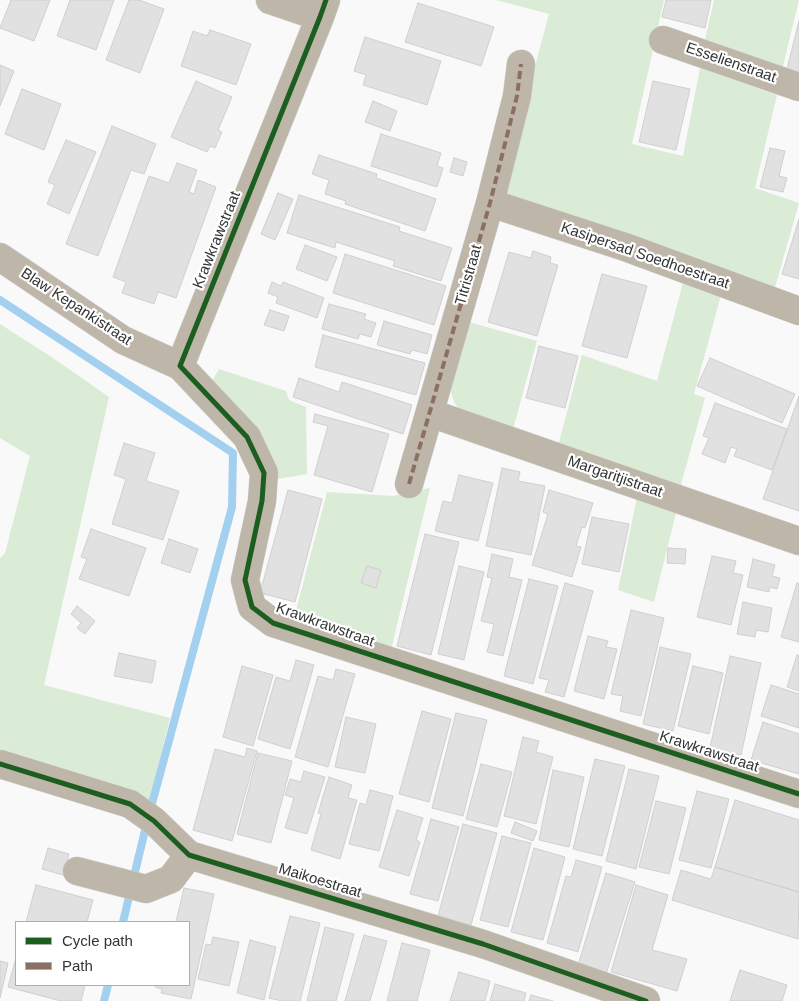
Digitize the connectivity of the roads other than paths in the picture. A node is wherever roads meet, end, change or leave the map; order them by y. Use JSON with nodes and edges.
{"nodes":[{"id":1,"x":270,"y":0,"type":"edge"},
{"id":2,"x":323,"y":9,"type":"edge"},
{"id":3,"x":663,"y":40,"type":"dead end"},
{"id":4,"x":521,"y":64,"type":"dead end"},
{"id":5,"x":799,"y":87,"type":"edge"},
{"id":6,"x":490,"y":203,"type":"junction"},
{"id":7,"x":0,"y":258,"type":"edge"},
{"id":8,"x":799,"y":311,"type":"edge"},
{"id":9,"x":180,"y":366,"type":"junction"},
{"id":10,"x":430,"y":413,"type":"junction"},
{"id":11,"x":409,"y":484,"type":"dead end"},
{"id":12,"x":799,"y":541,"type":"edge"},
{"id":13,"x":0,"y":764,"type":"edge"},
{"id":14,"x":799,"y":794,"type":"edge"},
{"id":15,"x":189,"y":855,"type":"junction"},
{"id":16,"x":77,"y":871,"type":"dead end"},
{"id":17,"x":646,"y":1001,"type":"edge"}],
"edges":[{"from":1,"to":2,"type":"street"},
{"from":2,"to":9,"type":"street","name":"Krawkrawstraat"},
{"from":3,"to":5,"type":"street","name":"Esselienstraat"},
{"from":4,"to":6,"type":"street","name":"Titristraat"},
{"from":6,"to":8,"type":"street","name":"Kasipersad Soedhoestraat"},
{"from":6,"to":10,"type":"street","name":"Titristraat"},
{"from":7,"to":9,"type":"street","name":"Blaw Kepankistraat"},
{"from":9,"to":14,"type":"street","name":"Krawkrawstraat"},
{"from":10,"to":11,"type":"street","name":"Titristraat"},
{"from":10,"to":12,"type":"street","name":"Margaritjistraat"},
{"from":13,"to":15,"type":"street","name":"Maikoestraat"},
{"from":15,"to":16,"type":"street"},
{"from":15,"to":17,"type":"street","name":"Maikoestraat"}]}
